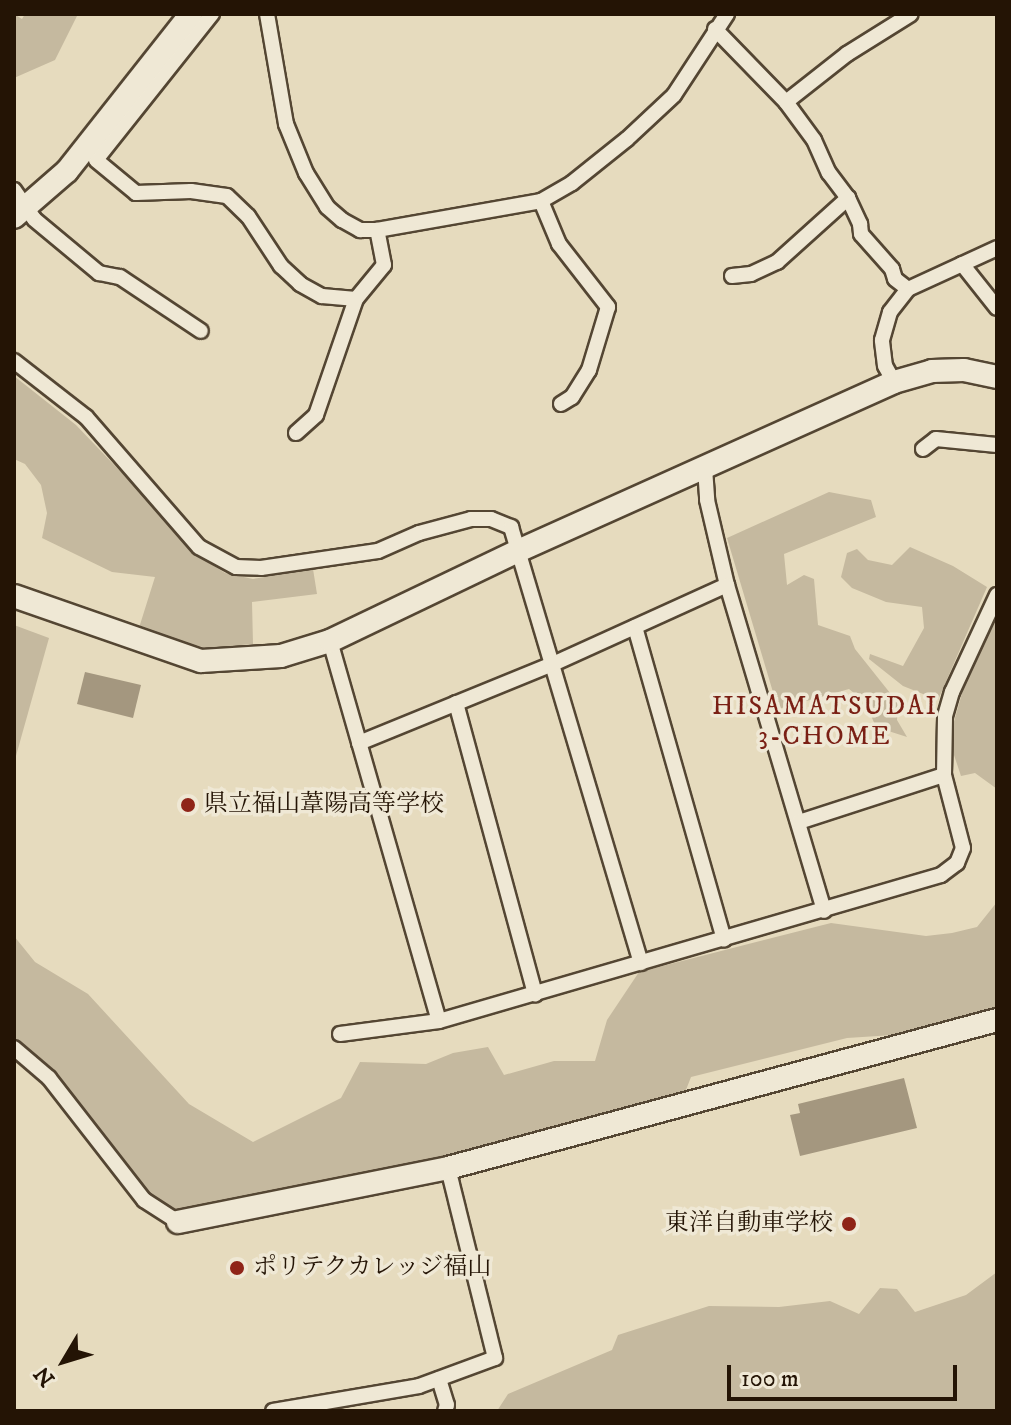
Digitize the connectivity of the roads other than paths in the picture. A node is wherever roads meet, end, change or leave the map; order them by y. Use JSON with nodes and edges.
{"nodes":[{"id":1,"x":191,"y":14,"type":"edge"},
{"id":2,"x":212,"y":14,"type":"edge"},
{"id":3,"x":267,"y":14,"type":"edge"},
{"id":4,"x":727,"y":14,"type":"edge"},
{"id":5,"x":911,"y":14,"type":"edge"},
{"id":6,"x":715,"y":29,"type":"junction"},
{"id":7,"x":786,"y":102,"type":"junction"},
{"id":8,"x":848,"y":198,"type":"junction"},
{"id":9,"x":541,"y":201,"type":"junction"},
{"id":10,"x":18,"y":205,"type":"edge"},
{"id":11,"x":377,"y":230,"type":"junction"},
{"id":12,"x":997,"y":248,"type":"edge"},
{"id":13,"x":962,"y":264,"type":"junction"},
{"id":14,"x":732,"y":276,"type":"dead end"},
{"id":15,"x":908,"y":289,"type":"junction"},
{"id":16,"x":356,"y":299,"type":"junction"},
{"id":17,"x":997,"y":308,"type":"edge"},
{"id":18,"x":201,"y":331,"type":"dead end"},
{"id":19,"x":14,"y":361,"type":"edge"},
{"id":20,"x":997,"y":377,"type":"edge"},
{"id":21,"x":894,"y":382,"type":"junction"},
{"id":22,"x":561,"y":404,"type":"dead end"},
{"id":23,"x":296,"y":433,"type":"dead end"},
{"id":24,"x":997,"y":445,"type":"edge"},
{"id":25,"x":923,"y":449,"type":"dead end"},
{"id":26,"x":705,"y":468,"type":"junction"},
{"id":27,"x":518,"y":551,"type":"junction"},
{"id":28,"x":727,"y":585,"type":"junction"},
{"id":29,"x":997,"y":595,"type":"edge"},
{"id":30,"x":14,"y":596,"type":"edge"},
{"id":31,"x":635,"y":627,"type":"junction"},
{"id":32,"x":330,"y":641,"type":"junction"},
{"id":33,"x":553,"y":664,"type":"junction"},
{"id":34,"x":456,"y":703,"type":"junction"},
{"id":35,"x":359,"y":743,"type":"junction"},
{"id":36,"x":944,"y":775,"type":"junction"},
{"id":37,"x":799,"y":822,"type":"junction"},
{"id":38,"x":824,"y":911,"type":"junction"},
{"id":39,"x":724,"y":940,"type":"junction"},
{"id":40,"x":641,"y":963,"type":"junction"},
{"id":41,"x":535,"y":994,"type":"junction"},
{"id":42,"x":997,"y":1020,"type":"edge"},
{"id":43,"x":439,"y":1021,"type":"junction"},
{"id":44,"x":340,"y":1034,"type":"dead end"},
{"id":45,"x":14,"y":1048,"type":"edge"},
{"id":46,"x":448,"y":1168,"type":"junction"},
{"id":47,"x":178,"y":1222,"type":"joint"},
{"id":48,"x":439,"y":1379,"type":"junction"},
{"id":49,"x":273,"y":1411,"type":"edge"},
{"id":50,"x":445,"y":1411,"type":"edge"}],
"edges":[{"from":1,"to":10,"type":"street"},
{"from":2,"to":16,"type":"street"},
{"from":3,"to":11,"type":"street"},
{"from":4,"to":6,"type":"street"},
{"from":5,"to":7,"type":"street"},
{"from":6,"to":7,"type":"street"},
{"from":6,"to":9,"type":"street"},
{"from":7,"to":8,"type":"street"},
{"from":8,"to":14,"type":"street"},
{"from":8,"to":15,"type":"street"},
{"from":9,"to":11,"type":"street"},
{"from":9,"to":22,"type":"street"},
{"from":10,"to":18,"type":"street"},
{"from":11,"to":16,"type":"street"},
{"from":12,"to":13,"type":"street"},
{"from":13,"to":15,"type":"street"},
{"from":13,"to":17,"type":"street"},
{"from":15,"to":21,"type":"street"},
{"from":16,"to":23,"type":"street"},
{"from":19,"to":27,"type":"street"},
{"from":20,"to":21,"type":"street"},
{"from":21,"to":26,"type":"street"},
{"from":24,"to":25,"type":"street"},
{"from":26,"to":27,"type":"street"},
{"from":26,"to":28,"type":"street"},
{"from":27,"to":32,"type":"street"},
{"from":27,"to":33,"type":"street"},
{"from":28,"to":31,"type":"street"},
{"from":28,"to":37,"type":"street"},
{"from":29,"to":36,"type":"street"},
{"from":30,"to":32,"type":"street"},
{"from":31,"to":33,"type":"street"},
{"from":31,"to":39,"type":"street"},
{"from":32,"to":35,"type":"street"},
{"from":33,"to":34,"type":"street"},
{"from":33,"to":40,"type":"street"},
{"from":34,"to":35,"type":"street"},
{"from":34,"to":41,"type":"street"},
{"from":35,"to":43,"type":"street"},
{"from":36,"to":37,"type":"street"},
{"from":36,"to":38,"type":"street"},
{"from":37,"to":38,"type":"street"},
{"from":38,"to":39,"type":"street"},
{"from":39,"to":40,"type":"street"},
{"from":40,"to":41,"type":"street"},
{"from":41,"to":43,"type":"street"},
{"from":42,"to":46,"type":"street"},
{"from":43,"to":44,"type":"street"},
{"from":45,"to":47,"type":"street"},
{"from":46,"to":47,"type":"street"},
{"from":46,"to":48,"type":"street"},
{"from":48,"to":49,"type":"street"},
{"from":48,"to":50,"type":"street"}]}
